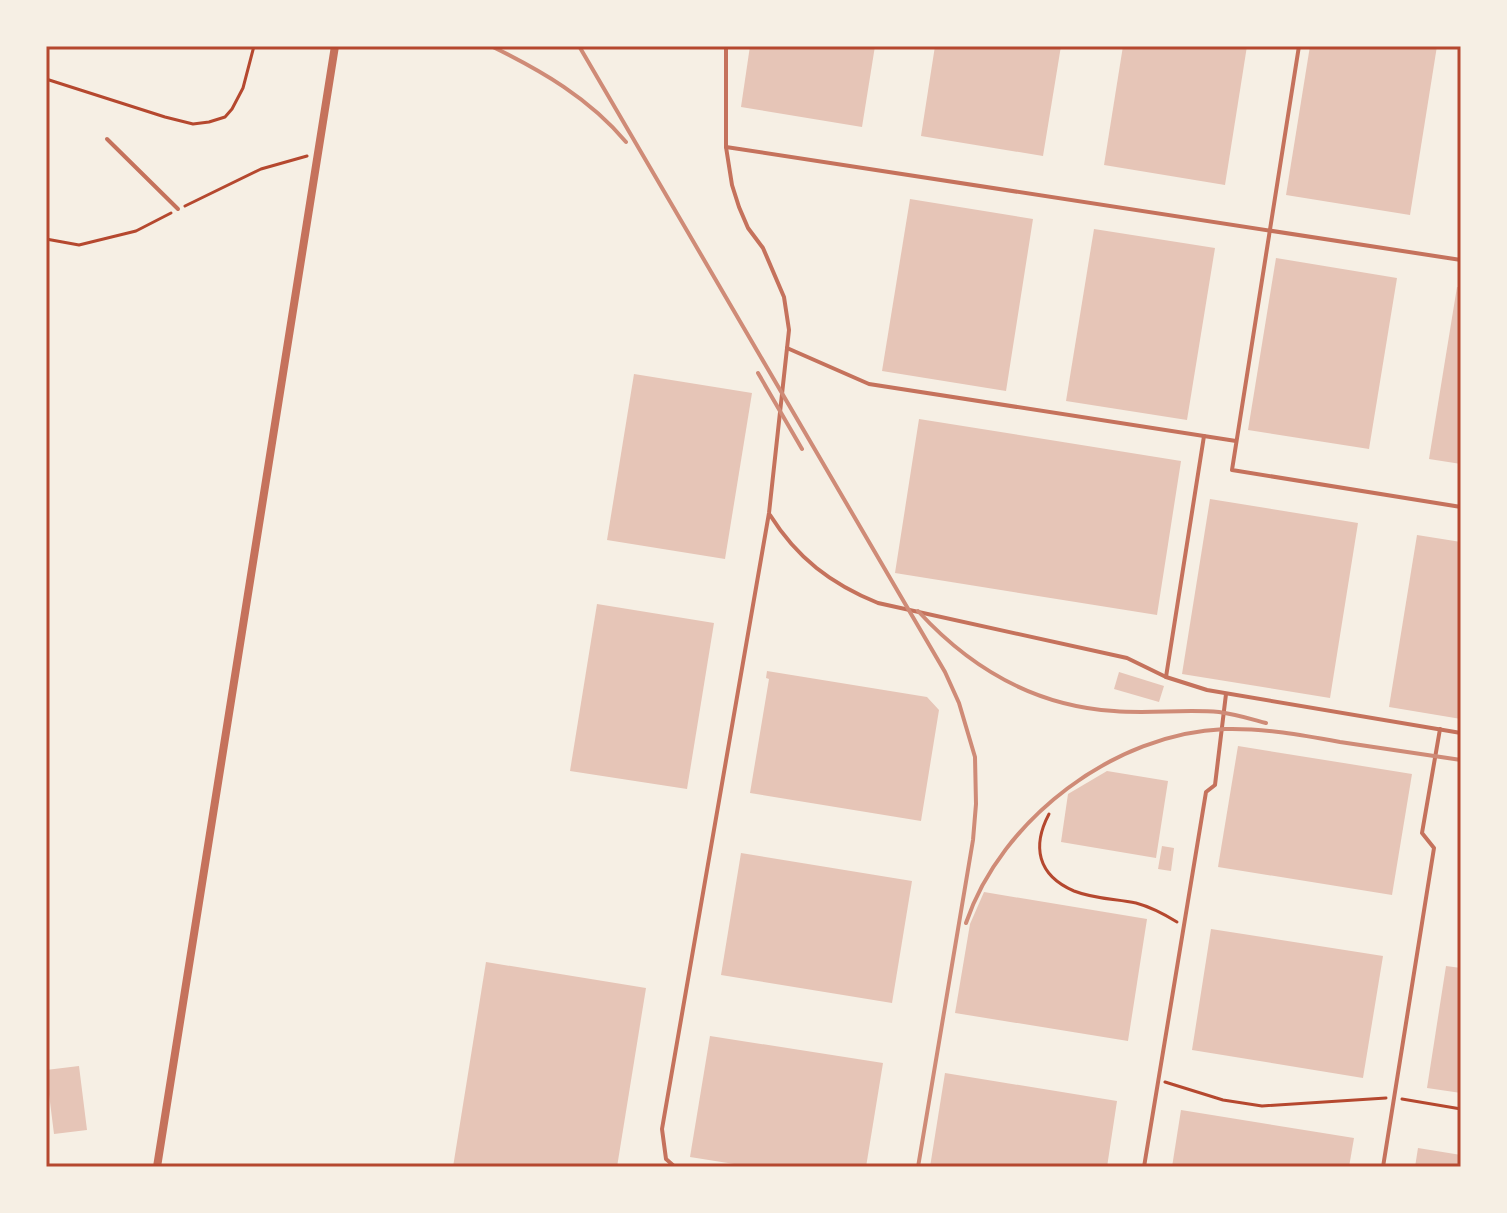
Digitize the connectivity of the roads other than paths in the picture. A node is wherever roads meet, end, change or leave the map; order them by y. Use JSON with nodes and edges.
{"nodes":[{"id":1,"x":335,"y":46,"type":"edge"},
{"id":2,"x":726,"y":46,"type":"edge"},
{"id":3,"x":1299,"y":46,"type":"edge"},
{"id":4,"x":107,"y":139,"type":"dead end"},
{"id":5,"x":726,"y":147,"type":"junction"},
{"id":6,"x":178,"y":209,"type":"dead end"},
{"id":7,"x":1271,"y":231,"type":"junction"},
{"id":8,"x":1461,"y":260,"type":"edge"},
{"id":9,"x":787,"y":348,"type":"junction"},
{"id":10,"x":1204,"y":436,"type":"junction"},
{"id":11,"x":1236,"y":441,"type":"junction"},
{"id":12,"x":1461,"y":507,"type":"edge"},
{"id":13,"x":769,"y":513,"type":"junction"},
{"id":14,"x":1166,"y":677,"type":"junction"},
{"id":15,"x":1226,"y":694,"type":"junction"},
{"id":16,"x":1440,"y":729,"type":"junction"},
{"id":17,"x":1461,"y":733,"type":"edge"},
{"id":18,"x":157,"y":1167,"type":"edge"},
{"id":19,"x":675,"y":1167,"type":"edge"},
{"id":20,"x":1144,"y":1167,"type":"edge"},
{"id":21,"x":1383,"y":1167,"type":"edge"}],
"edges":[{"from":1,"to":18,"type":"street"},
{"from":2,"to":5,"type":"lane"},
{"from":3,"to":7,"type":"lane"},
{"from":4,"to":6,"type":"lane"},
{"from":5,"to":7,"type":"lane"},
{"from":5,"to":9,"type":"lane"},
{"from":7,"to":8,"type":"lane"},
{"from":7,"to":11,"type":"lane"},
{"from":9,"to":10,"type":"lane"},
{"from":9,"to":13,"type":"lane"},
{"from":10,"to":11,"type":"lane"},
{"from":10,"to":14,"type":"lane"},
{"from":11,"to":12,"type":"lane"},
{"from":13,"to":14,"type":"lane"},
{"from":13,"to":19,"type":"lane"},
{"from":14,"to":15,"type":"lane"},
{"from":15,"to":16,"type":"lane"},
{"from":15,"to":20,"type":"lane"},
{"from":16,"to":17,"type":"lane"},
{"from":16,"to":21,"type":"lane"}]}
